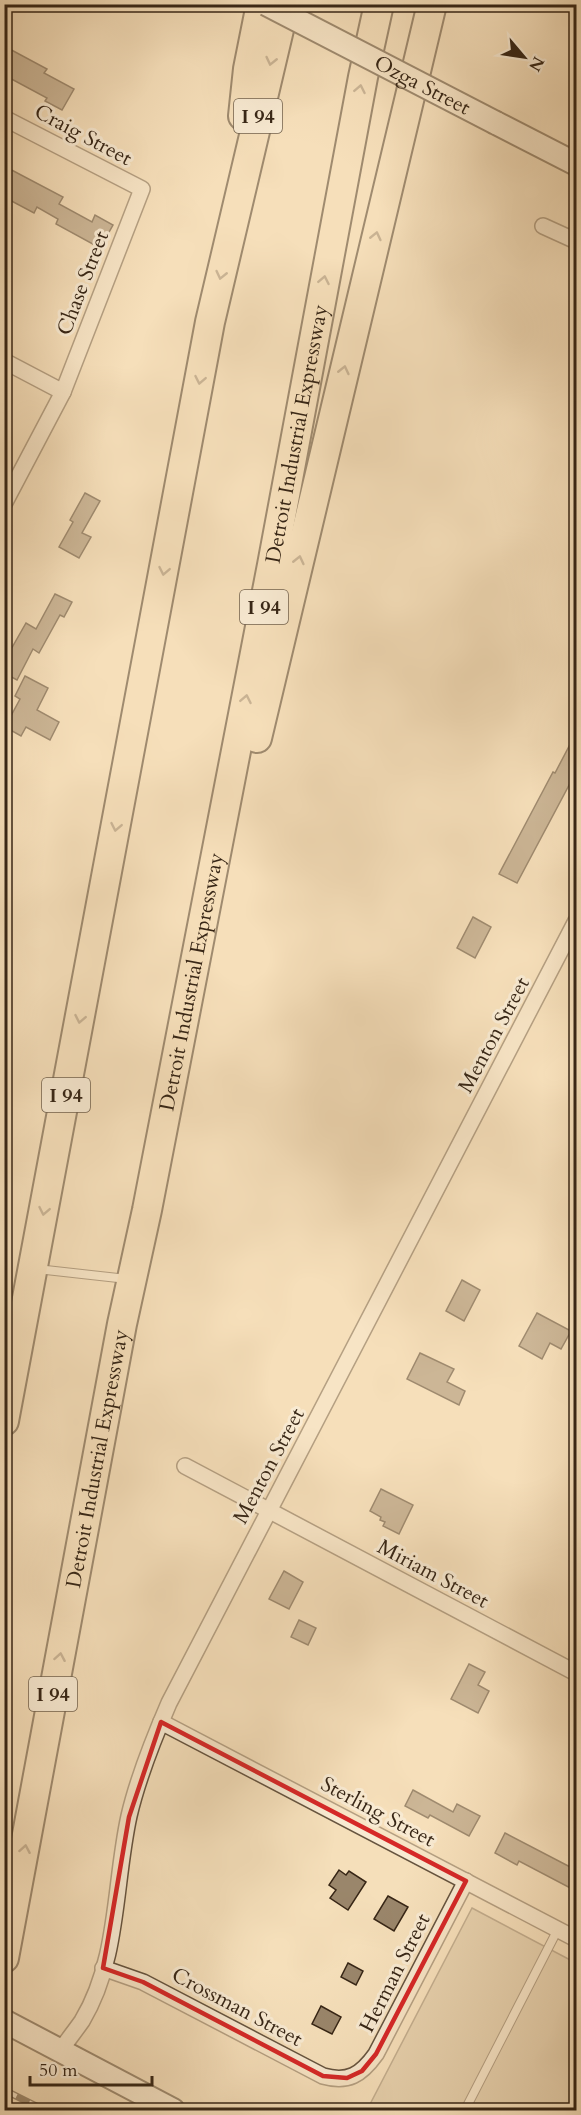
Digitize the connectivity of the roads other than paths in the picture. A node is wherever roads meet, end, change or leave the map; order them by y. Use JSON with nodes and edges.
{"nodes":[{"id":1,"x":261,"y":4,"type":"edge"},
{"id":2,"x":266,"y":4,"type":"edge"},
{"id":3,"x":285,"y":4,"type":"edge"},
{"id":4,"x":379,"y":4,"type":"edge"},
{"id":5,"x":432,"y":4,"type":"edge"},
{"id":6,"x":444,"y":4,"type":"edge"},
{"id":7,"x":406,"y":113,"type":"junction"},
{"id":8,"x":4,"y":118,"type":"edge"},
{"id":9,"x":576,"y":164,"type":"edge"},
{"id":10,"x":142,"y":189,"type":"joint"},
{"id":11,"x":543,"y":226,"type":"dead end"},
{"id":12,"x":231,"y":228,"type":"junction"},
{"id":13,"x":576,"y":241,"type":"edge"},
{"id":14,"x":4,"y":361,"type":"edge"},
{"id":15,"x":63,"y":392,"type":"junction"},
{"id":16,"x":4,"y":504,"type":"edge"},
{"id":17,"x":576,"y":921,"type":"edge"},
{"id":18,"x":147,"y":1210,"type":"junction"},
{"id":19,"x":33,"y":1269,"type":"junction"},
{"id":20,"x":131,"y":1280,"type":"junction"},
{"id":21,"x":4,"y":1421,"type":"edge"},
{"id":22,"x":186,"y":1466,"type":"dead end"},
{"id":23,"x":269,"y":1512,"type":"junction"},
{"id":24,"x":576,"y":1673,"type":"edge"},
{"id":25,"x":161,"y":1722,"type":"junction"},
{"id":26,"x":466,"y":1881,"type":"junction"},
{"id":27,"x":558,"y":1929,"type":"junction"},
{"id":28,"x":576,"y":1939,"type":"edge"},
{"id":29,"x":4,"y":1958,"type":"edge"},
{"id":30,"x":103,"y":1968,"type":"junction"},
{"id":31,"x":4,"y":2021,"type":"edge"},
{"id":32,"x":60,"y":2051,"type":"junction"},
{"id":33,"x":352,"y":2077,"type":"joint"},
{"id":34,"x":173,"y":2110,"type":"edge"},
{"id":35,"x":465,"y":2110,"type":"edge"}],
"edges":[{"from":1,"to":12,"type":"highway"},
{"from":2,"to":9,"type":"street","name":"Ozga Street","bridge":true},
{"from":3,"to":12,"type":"highway","number":"I 94","one_way":true},
{"from":18,"to":4,"type":"highway","name":"Detroit Industrial Expressway","number":"I 94","one_way":true},
{"from":5,"to":7,"type":"highway"},
{"from":6,"to":7,"type":"highway"},
{"from":18,"to":7,"type":"highway","one_way":true},
{"from":8,"to":10,"type":"street","name":"Craig Street"},
{"from":10,"to":15,"type":"street","name":"Chase Street"},
{"from":11,"to":13,"type":"street"},
{"from":12,"to":19,"type":"highway","number":"I 94","one_way":true},
{"from":14,"to":15,"type":"street"},
{"from":15,"to":16,"type":"street","name":"Chase Street"},
{"from":17,"to":23,"type":"street","name":"Menton Street"},
{"from":18,"to":20,"type":"highway","name":"Detroit Industrial Expressway","number":"I 94"},
{"from":19,"to":20,"type":"lane"},
{"from":19,"to":21,"type":"highway","number":"I 94"},
{"from":29,"to":20,"type":"highway","name":"Detroit Industrial Expressway","number":"I 94","one_way":true},
{"from":22,"to":23,"type":"street","name":"Miriam Street"},
{"from":23,"to":24,"type":"street","name":"Miriam Street"},
{"from":23,"to":25,"type":"street","name":"Menton Street"},
{"from":25,"to":26,"type":"street","name":"Sterling Street"},
{"from":25,"to":30,"type":"street","name":"Menton Street"},
{"from":26,"to":27,"type":"street","name":"Sterling Street"},
{"from":26,"to":33,"type":"street","name":"Herman Street"},
{"from":27,"to":28,"type":"street","name":"Sterling Street"},
{"from":27,"to":35,"type":"lane"},
{"from":30,"to":32,"type":"street","name":"Menton Street"},
{"from":30,"to":33,"type":"street","name":"Crossman Street"},
{"from":31,"to":32,"type":"street"},
{"from":32,"to":34,"type":"street"}]}
